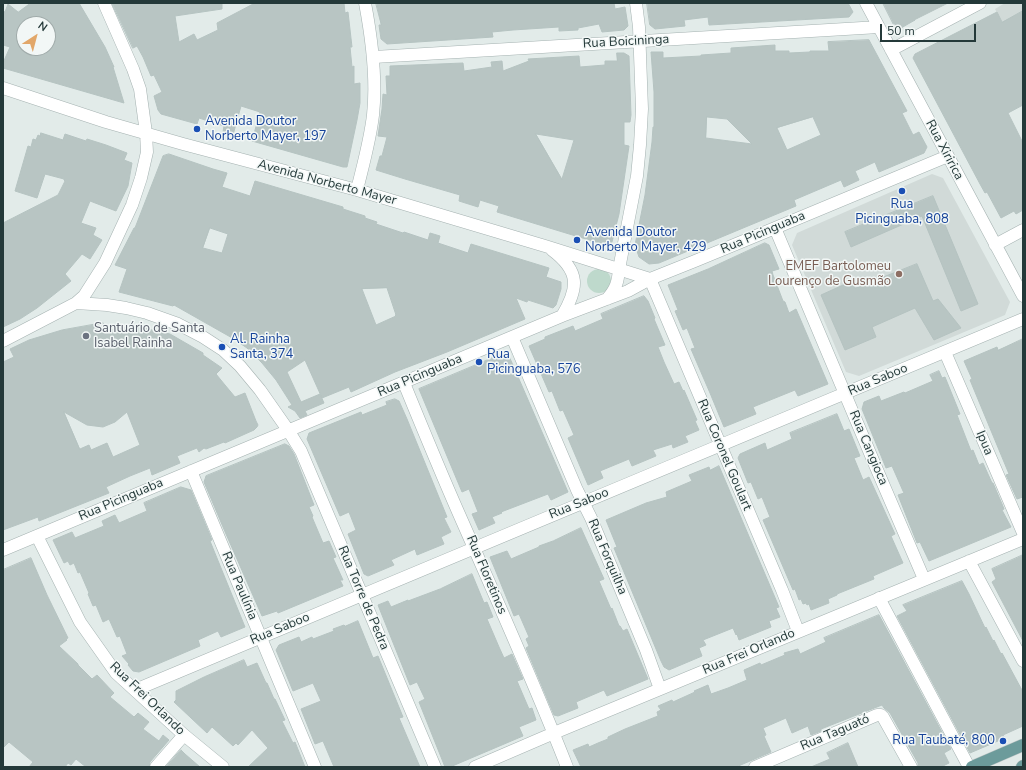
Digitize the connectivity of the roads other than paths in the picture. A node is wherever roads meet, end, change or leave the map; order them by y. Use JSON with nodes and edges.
{"nodes":[{"id":1,"x":104,"y":3,"type":"edge"},
{"id":2,"x":365,"y":3,"type":"edge"},
{"id":3,"x":636,"y":3,"type":"edge"},
{"id":4,"x":866,"y":3,"type":"edge"},
{"id":5,"x":980,"y":3,"type":"edge"},
{"id":6,"x":879,"y":27,"type":"junction"},
{"id":7,"x":640,"y":41,"type":"junction"},
{"id":8,"x":891,"y":50,"type":"junction"},
{"id":9,"x":374,"y":57,"type":"junction"},
{"id":10,"x":3,"y":88,"type":"edge"},
{"id":11,"x":146,"y":133,"type":"junction"},
{"id":12,"x":948,"y":156,"type":"junction"},
{"id":13,"x":357,"y":190,"type":"junction"},
{"id":14,"x":775,"y":228,"type":"junction"},
{"id":15,"x":1023,"y":230,"type":"edge"},
{"id":16,"x":995,"y":245,"type":"junction"},
{"id":17,"x":545,"y":246,"type":"junction"},
{"id":18,"x":619,"y":269,"type":"junction"},
{"id":19,"x":650,"y":279,"type":"junction"},
{"id":20,"x":1023,"y":296,"type":"edge"},
{"id":21,"x":607,"y":299,"type":"junction"},
{"id":22,"x":76,"y":304,"type":"junction"},
{"id":23,"x":562,"y":316,"type":"junction"},
{"id":24,"x":1023,"y":319,"type":"edge"},
{"id":25,"x":512,"y":337,"type":"junction"},
{"id":26,"x":3,"y":341,"type":"edge"},
{"id":27,"x":945,"y":352,"type":"junction"},
{"id":28,"x":404,"y":383,"type":"junction"},
{"id":29,"x":845,"y":394,"type":"junction"},
{"id":30,"x":288,"y":430,"type":"junction"},
{"id":31,"x":720,"y":446,"type":"junction"},
{"id":32,"x":191,"y":471,"type":"junction"},
{"id":33,"x":583,"y":503,"type":"junction"},
{"id":34,"x":1023,"y":534,"type":"edge"},
{"id":35,"x":37,"y":536,"type":"junction"},
{"id":36,"x":1023,"y":539,"type":"edge"},
{"id":37,"x":474,"y":547,"type":"junction"},
{"id":38,"x":3,"y":550,"type":"edge"},
{"id":39,"x":969,"y":561,"type":"junction"},
{"id":40,"x":924,"y":579,"type":"junction"},
{"id":41,"x":362,"y":595,"type":"junction"},
{"id":42,"x":878,"y":598,"type":"junction"},
{"id":43,"x":798,"y":631,"type":"junction"},
{"id":44,"x":260,"y":637,"type":"junction"},
{"id":45,"x":1022,"y":655,"type":"edge"},
{"id":46,"x":660,"y":689,"type":"junction"},
{"id":47,"x":135,"y":690,"type":"junction"},
{"id":48,"x":554,"y":733,"type":"junction"},
{"id":49,"x":184,"y":735,"type":"junction"},
{"id":50,"x":1023,"y":744,"type":"edge"},
{"id":51,"x":156,"y":767,"type":"edge"},
{"id":52,"x":223,"y":767,"type":"edge"},
{"id":53,"x":315,"y":767,"type":"edge"},
{"id":54,"x":435,"y":767,"type":"edge"},
{"id":55,"x":475,"y":767,"type":"edge"},
{"id":56,"x":567,"y":767,"type":"edge"},
{"id":57,"x":755,"y":767,"type":"edge"},
{"id":58,"x":911,"y":767,"type":"edge"},
{"id":59,"x":969,"y":767,"type":"edge"},
{"id":60,"x":972,"y":767,"type":"edge"}],
"edges":[{"from":1,"to":11,"type":"street"},
{"from":2,"to":9,"type":"street"},
{"from":3,"to":7,"type":"street"},
{"from":4,"to":6,"type":"street","name":"Rua Xiririca"},
{"from":5,"to":8,"type":"street"},
{"from":6,"to":7,"type":"street","name":"Rua Boicininga"},
{"from":6,"to":8,"type":"street","name":"Rua Xiririca"},
{"from":7,"to":9,"type":"street","name":"Rua Boicininga"},
{"from":7,"to":18,"type":"street"},
{"from":8,"to":12,"type":"street","name":"Rua Xiririca"},
{"from":9,"to":13,"type":"street"},
{"from":10,"to":11,"type":"street","name":"Avenida Norberto Mayer"},
{"from":11,"to":13,"type":"street","name":"Avenida Norberto Mayer"},
{"from":11,"to":22,"type":"street"},
{"from":12,"to":14,"type":"street","name":"Rua Picinguaba"},
{"from":12,"to":16,"type":"street","name":"Rua Xiririca"},
{"from":13,"to":17,"type":"street","name":"Avenida Norberto Mayer"},
{"from":14,"to":19,"type":"street","name":"Rua Picinguaba"},
{"from":14,"to":29,"type":"street","name":"Rua Cangioca"},
{"from":15,"to":16,"type":"street"},
{"from":16,"to":20,"type":"street","name":"Rua Xiririca"},
{"from":17,"to":18,"type":"street","name":"Avenida Norberto Mayer"},
{"from":17,"to":23,"type":"street"},
{"from":18,"to":19,"type":"street","name":"Avenida Norberto Mayer"},
{"from":18,"to":21,"type":"street"},
{"from":19,"to":21,"type":"street","name":"Rua Picinguaba"},
{"from":19,"to":31,"type":"street","name":"Rua Coronel Goulart"},
{"from":21,"to":23,"type":"street","name":"Rua Picinguaba"},
{"from":22,"to":26,"type":"street"},
{"from":22,"to":30,"type":"street","name":"Rua Torre de Pedra"},
{"from":23,"to":25,"type":"street","name":"Rua Picinguaba"},
{"from":24,"to":27,"type":"street","name":"Rua Saboo"},
{"from":25,"to":28,"type":"street","name":"Rua Picinguaba"},
{"from":25,"to":33,"type":"street","name":"Rua Forquilha"},
{"from":27,"to":29,"type":"street","name":"Rua Saboo"},
{"from":27,"to":34,"type":"street","name":"Ipua"},
{"from":28,"to":30,"type":"street","name":"Rua Picinguaba"},
{"from":28,"to":37,"type":"street","name":"Rua Floretinos"},
{"from":29,"to":31,"type":"street","name":"Rua Saboo"},
{"from":29,"to":40,"type":"street","name":"Rua Cangioca"},
{"from":30,"to":32,"type":"street","name":"Rua Picinguaba"},
{"from":30,"to":41,"type":"street","name":"Rua Torre de Pedra"},
{"from":31,"to":33,"type":"street","name":"Rua Saboo"},
{"from":31,"to":43,"type":"street","name":"Rua Coronel Goulart"},
{"from":32,"to":35,"type":"street","name":"Rua Picinguaba"},
{"from":32,"to":44,"type":"street","name":"Rua Paulínia"},
{"from":33,"to":37,"type":"street","name":"Rua Saboo"},
{"from":33,"to":46,"type":"street","name":"Rua Forquilha"},
{"from":35,"to":38,"type":"street","name":"Rua Picinguaba"},
{"from":35,"to":47,"type":"street","name":"Rua Frei Orlando"},
{"from":36,"to":39,"type":"street","name":"Rua Frei Orlando"},
{"from":37,"to":41,"type":"street","name":"Rua Saboo"},
{"from":37,"to":48,"type":"street","name":"Rua Floretinos"},
{"from":39,"to":40,"type":"street","name":"Rua Frei Orlando"},
{"from":39,"to":45,"type":"street"},
{"from":40,"to":42,"type":"street","name":"Rua Frei Orlando"},
{"from":41,"to":44,"type":"street","name":"Rua Saboo"},
{"from":41,"to":54,"type":"street","name":"Rua Torre de Pedra"},
{"from":42,"to":43,"type":"street","name":"Rua Frei Orlando"},
{"from":42,"to":59,"type":"street"},
{"from":43,"to":46,"type":"street","name":"Rua Frei Orlando"},
{"from":44,"to":47,"type":"street","name":"Rua Saboo"},
{"from":44,"to":53,"type":"street","name":"Rua Paulínia"},
{"from":46,"to":48,"type":"street","name":"Rua Frei Orlando"},
{"from":47,"to":49,"type":"street","name":"Rua Frei Orlando"},
{"from":48,"to":55,"type":"street","name":"Rua Frei Orlando"},
{"from":48,"to":56,"type":"street","name":"Rua Floretinos"},
{"from":49,"to":51,"type":"street"},
{"from":49,"to":52,"type":"street","name":"Rua Frei Orlando"},
{"from":50,"to":60,"type":"main road"},
{"from":57,"to":58,"type":"street","name":"Rua Taguató"}]}
